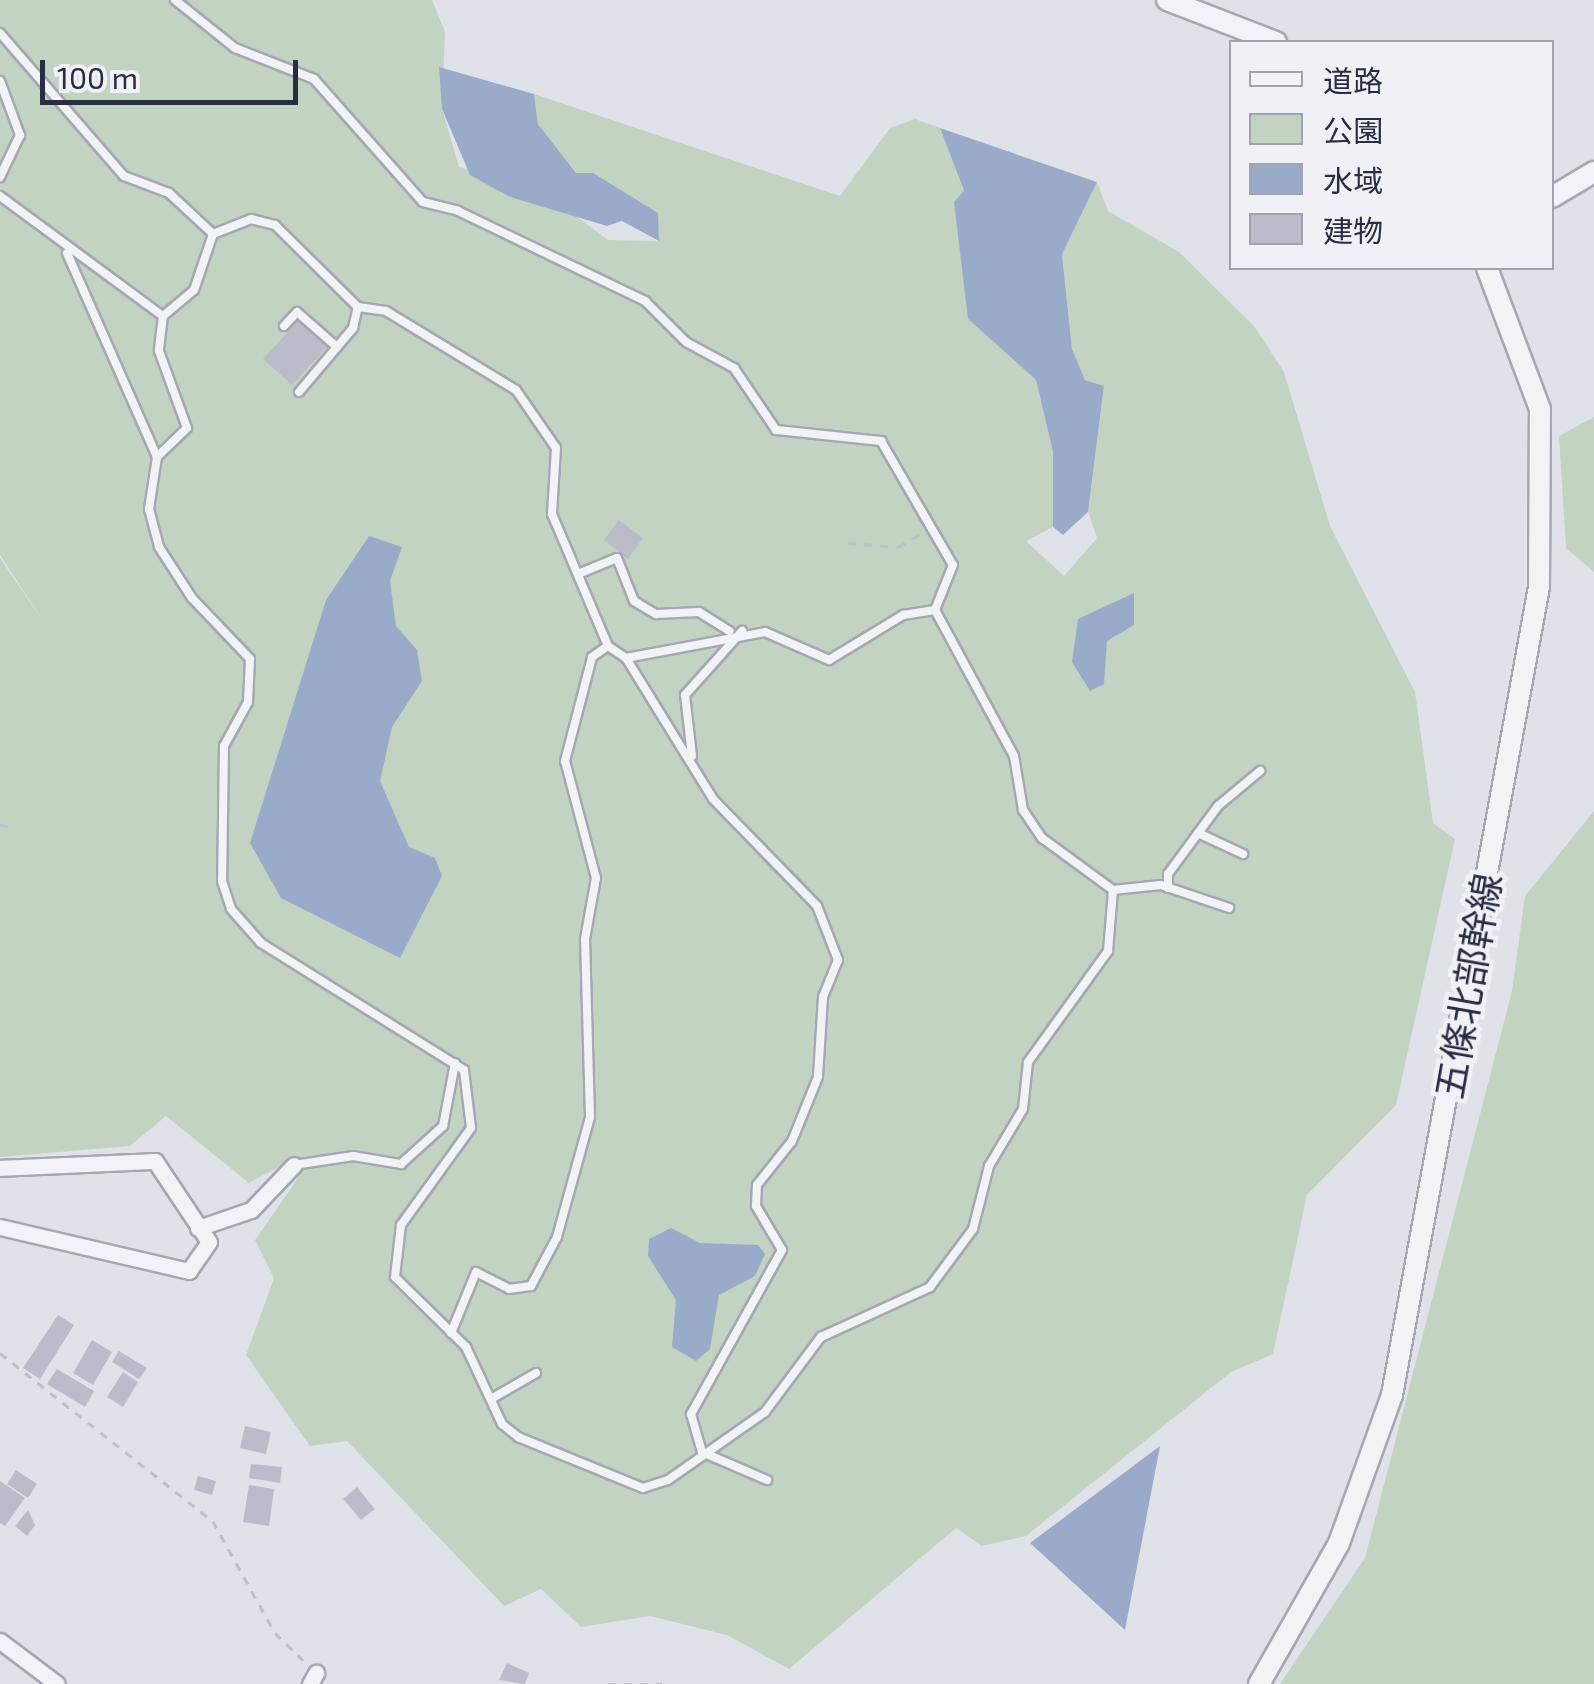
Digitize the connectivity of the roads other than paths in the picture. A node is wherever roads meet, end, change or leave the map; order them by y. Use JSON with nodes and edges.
{"nodes":[{"id":1,"x":176,"y":0,"type":"edge"},
{"id":2,"x":1167,"y":0,"type":"edge"},
{"id":3,"x":1200,"y":5,"type":"edge"},
{"id":4,"x":0,"y":33,"type":"edge"},
{"id":5,"x":1272,"y":40,"type":"edge"},
{"id":6,"x":0,"y":81,"type":"edge"},
{"id":7,"x":1594,"y":172,"type":"edge"},
{"id":8,"x":0,"y":177,"type":"edge"},
{"id":9,"x":0,"y":196,"type":"edge"},
{"id":10,"x":1554,"y":196,"type":"edge"},
{"id":11,"x":213,"y":234,"type":"junction"},
{"id":12,"x":67,"y":253,"type":"junction"},
{"id":13,"x":1488,"y":270,"type":"edge"},
{"id":14,"x":358,"y":307,"type":"junction"},
{"id":15,"x":163,"y":316,"type":"junction"},
{"id":16,"x":284,"y":326,"type":"dead end"},
{"id":17,"x":337,"y":347,"type":"junction"},
{"id":18,"x":299,"y":392,"type":"dead end"},
{"id":19,"x":157,"y":457,"type":"junction"},
{"id":20,"x":578,"y":574,"type":"junction"},
{"id":21,"x":935,"y":610,"type":"junction"},
{"id":22,"x":730,"y":632,"type":"junction"},
{"id":23,"x":742,"y":632,"type":"junction"},
{"id":24,"x":608,"y":646,"type":"junction"},
{"id":25,"x":626,"y":658,"type":"junction"},
{"id":26,"x":692,"y":758,"type":"junction"},
{"id":27,"x":1260,"y":771,"type":"dead end"},
{"id":28,"x":1198,"y":834,"type":"junction"},
{"id":29,"x":1243,"y":854,"type":"dead end"},
{"id":30,"x":1168,"y":888,"type":"junction"},
{"id":31,"x":1113,"y":890,"type":"junction"},
{"id":32,"x":1229,"y":908,"type":"dead end"},
{"id":33,"x":455,"y":1063,"type":"junction"},
{"id":34,"x":294,"y":1165,"type":"joint"},
{"id":35,"x":0,"y":1168,"type":"edge"},
{"id":36,"x":0,"y":1227,"type":"edge"},
{"id":37,"x":198,"y":1228,"type":"junction"},
{"id":38,"x":452,"y":1333,"type":"junction"},
{"id":39,"x":536,"y":1373,"type":"dead end"},
{"id":40,"x":491,"y":1398,"type":"junction"},
{"id":41,"x":702,"y":1452,"type":"junction"},
{"id":42,"x":767,"y":1480,"type":"dead end"},
{"id":43,"x":0,"y":1641,"type":"edge"},
{"id":44,"x":56,"y":1684,"type":"edge"},
{"id":45,"x":1259,"y":1684,"type":"edge"}],
"edges":[{"from":1,"to":21,"type":"lane"},
{"from":2,"to":3,"type":"street"},
{"from":3,"to":5,"type":"street"},
{"from":4,"to":11,"type":"lane"},
{"from":6,"to":8,"type":"lane"},
{"from":7,"to":10,"type":"street"},
{"from":9,"to":12,"type":"lane"},
{"from":11,"to":14,"type":"lane"},
{"from":11,"to":15,"type":"lane"},
{"from":12,"to":15,"type":"lane"},
{"from":12,"to":19,"type":"lane"},
{"from":13,"to":45,"type":"street","name":"五條北部幹線"},
{"from":14,"to":17,"type":"lane"},
{"from":14,"to":20,"type":"lane"},
{"from":15,"to":19,"type":"lane"},
{"from":16,"to":17,"type":"lane"},
{"from":17,"to":18,"type":"lane"},
{"from":19,"to":33,"type":"lane"},
{"from":20,"to":22,"type":"lane"},
{"from":20,"to":24,"type":"lane"},
{"from":21,"to":23,"type":"lane"},
{"from":21,"to":31,"type":"lane"},
{"from":22,"to":23,"type":"lane"},
{"from":22,"to":25,"type":"lane"},
{"from":23,"to":26,"type":"lane"},
{"from":24,"to":25,"type":"lane"},
{"from":24,"to":38,"type":"lane"},
{"from":25,"to":26,"type":"lane"},
{"from":26,"to":41,"type":"lane"},
{"from":27,"to":28,"type":"lane"},
{"from":28,"to":29,"type":"lane"},
{"from":28,"to":30,"type":"lane"},
{"from":30,"to":31,"type":"lane"},
{"from":30,"to":32,"type":"lane"},
{"from":31,"to":41,"type":"lane"},
{"from":33,"to":34,"type":"lane"},
{"from":33,"to":38,"type":"lane"},
{"from":34,"to":37,"type":"street"},
{"from":35,"to":37,"type":"street"},
{"from":36,"to":37,"type":"street"},
{"from":38,"to":40,"type":"lane"},
{"from":39,"to":40,"type":"lane"},
{"from":40,"to":41,"type":"lane"},
{"from":41,"to":42,"type":"lane"},
{"from":43,"to":44,"type":"street"}]}
